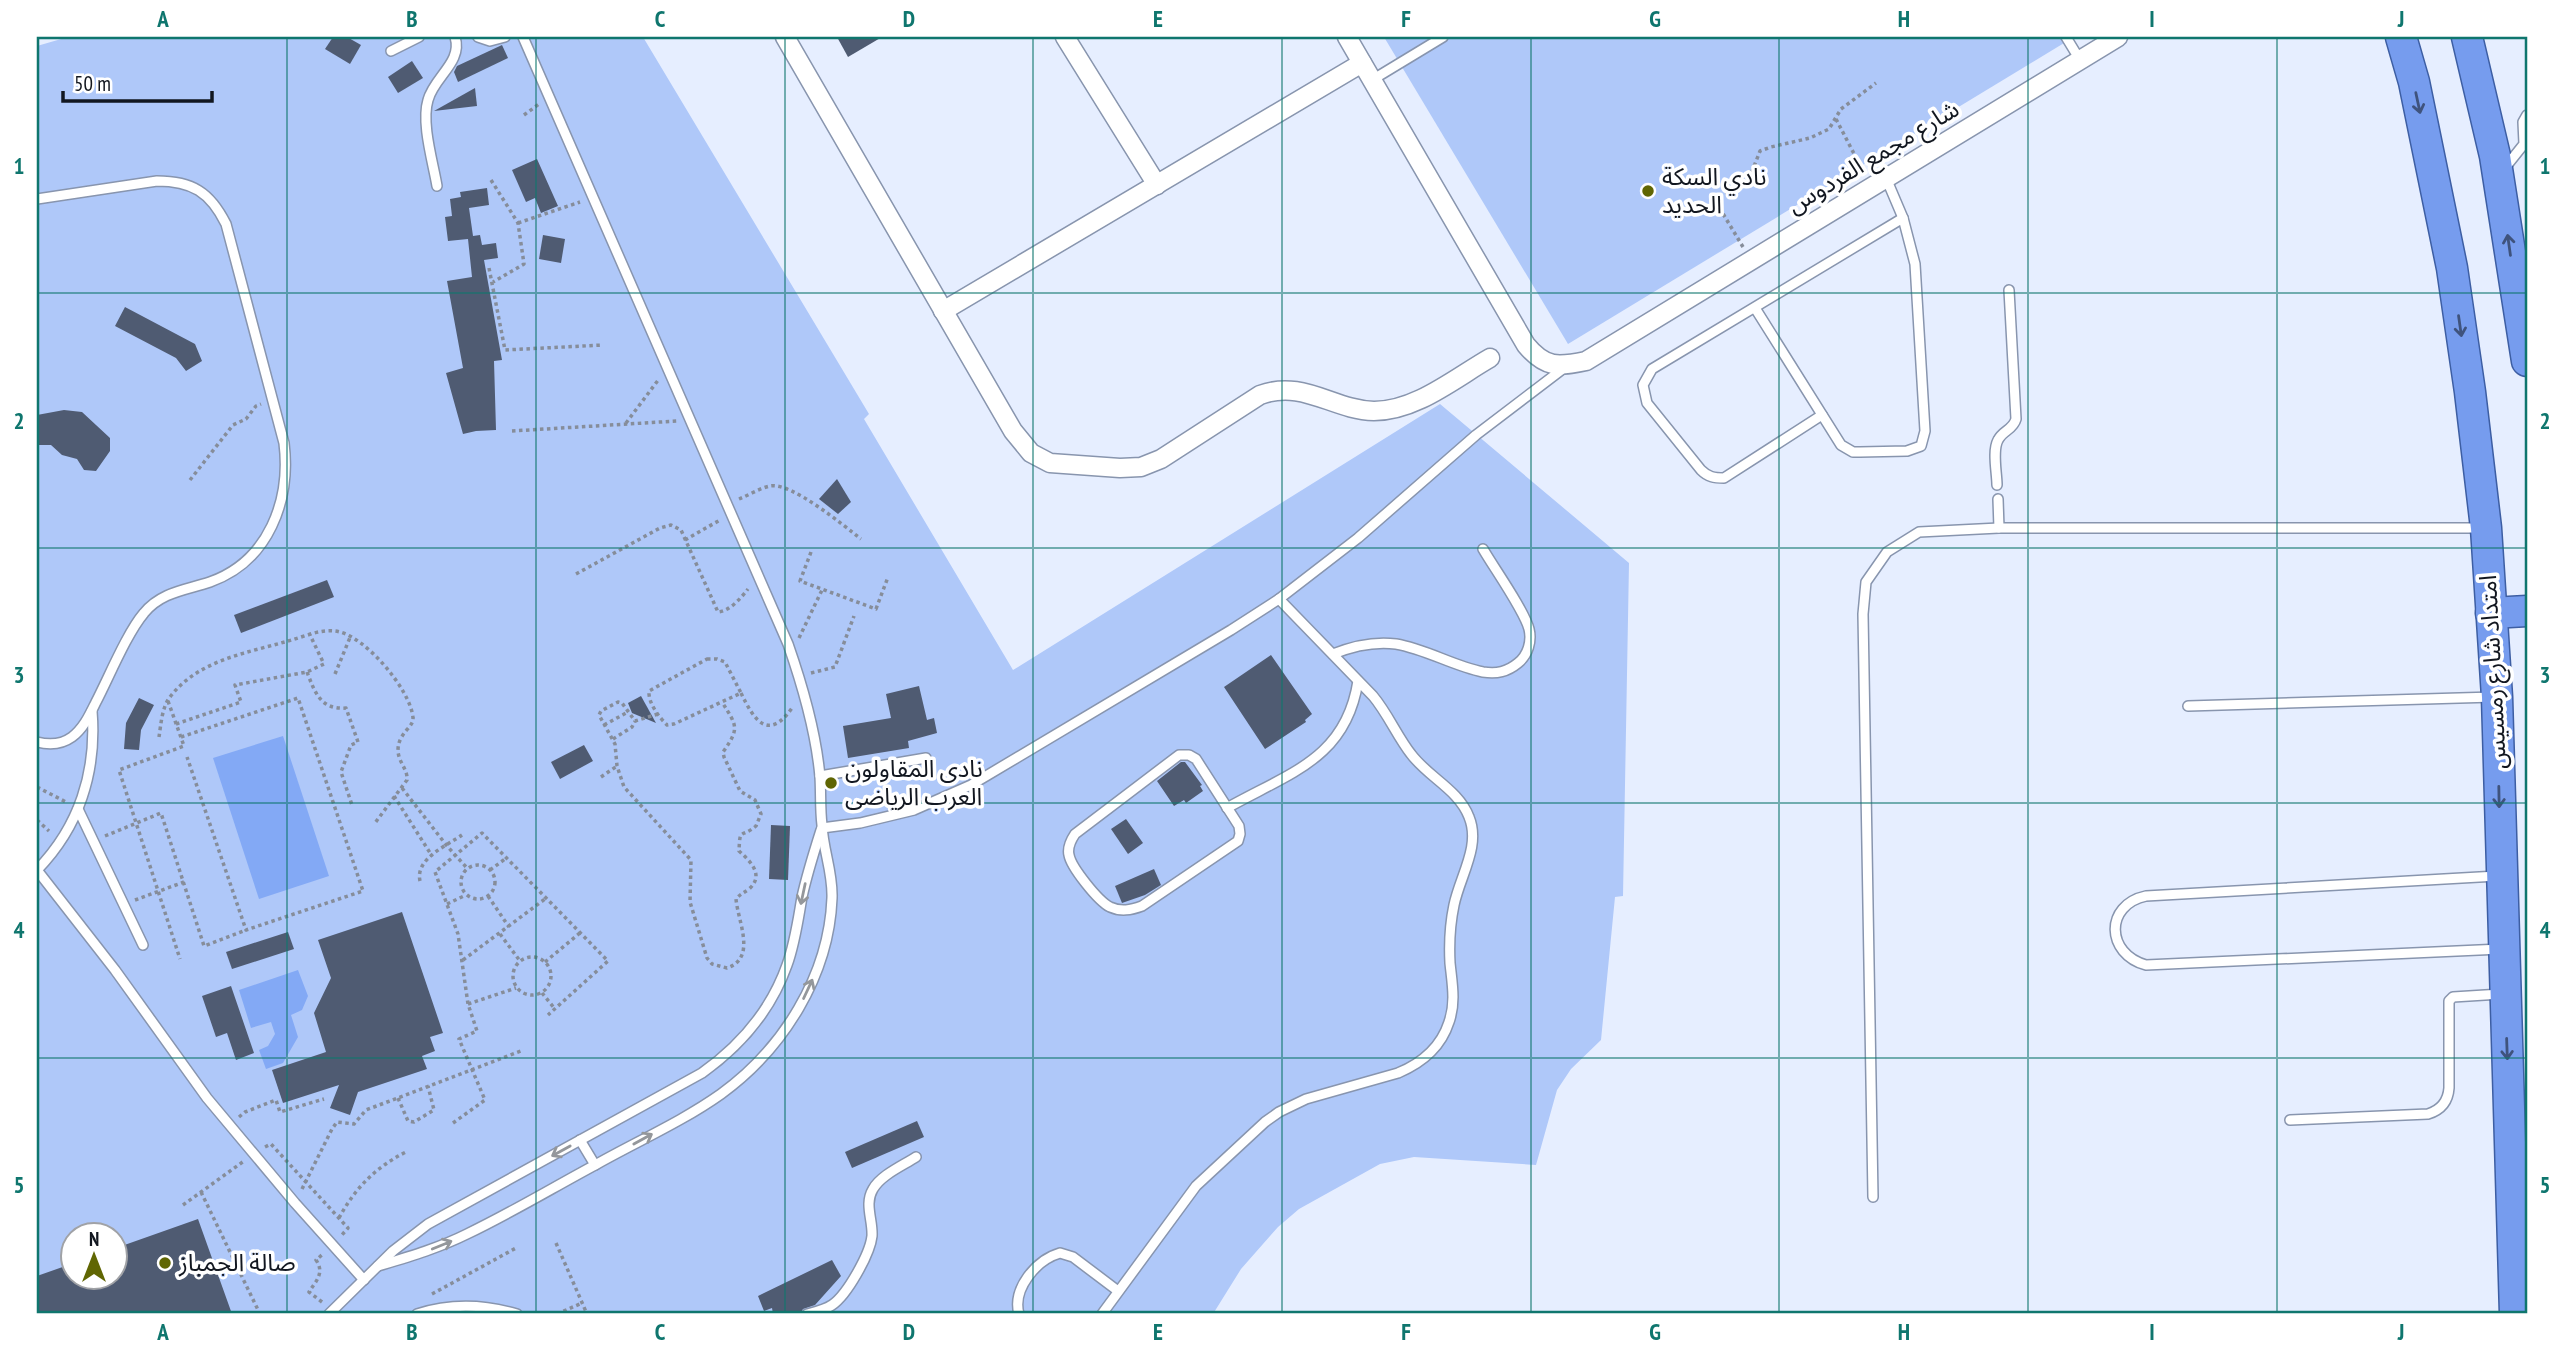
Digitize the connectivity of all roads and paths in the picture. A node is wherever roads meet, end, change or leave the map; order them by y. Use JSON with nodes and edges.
{"nodes":[{"id":1,"x":419,"y":37,"type":"edge"},
{"id":2,"x":455,"y":37,"type":"edge"},
{"id":3,"x":478,"y":37,"type":"edge"},
{"id":4,"x":505,"y":37,"type":"edge"},
{"id":5,"x":523,"y":37,"type":"edge"},
{"id":6,"x":785,"y":37,"type":"edge"},
{"id":7,"x":1065,"y":37,"type":"edge"},
{"id":8,"x":1347,"y":37,"type":"edge"},
{"id":9,"x":1443,"y":37,"type":"edge"},
{"id":10,"x":2066,"y":37,"type":"edge"},
{"id":11,"x":2118,"y":37,"type":"edge"},
{"id":12,"x":2401,"y":37,"type":"edge"},
{"id":13,"x":2467,"y":37,"type":"edge"},
{"id":14,"x":391,"y":51,"type":"dead end"},
{"id":15,"x":2080,"y":60,"type":"junction"},
{"id":16,"x":1362,"y":63,"type":"junction"},
{"id":17,"x":1372,"y":80,"type":"junction"},
{"id":18,"x":1876,"y":83,"type":"dead end"},
{"id":19,"x":2527,"y":114,"type":"edge"},
{"id":20,"x":1836,"y":119,"type":"junction"},
{"id":21,"x":2499,"y":176,"type":"junction"},
{"id":22,"x":491,"y":180,"type":"dead end"},
{"id":23,"x":1878,"y":183,"type":"junction"},
{"id":24,"x":1157,"y":185,"type":"junction"},
{"id":25,"x":437,"y":186,"type":"dead end"},
{"id":26,"x":594,"y":197,"type":"junction"},
{"id":27,"x":37,"y":199,"type":"edge"},
{"id":28,"x":1903,"y":218,"type":"junction"},
{"id":29,"x":519,"y":223,"type":"junction"},
{"id":30,"x":1751,"y":260,"type":"junction"},
{"id":31,"x":489,"y":268,"type":"dead end"},
{"id":32,"x":493,"y":282,"type":"junction"},
{"id":33,"x":2009,"y":290,"type":"dead end"},
{"id":34,"x":1755,"y":308,"type":"junction"},
{"id":35,"x":943,"y":311,"type":"junction"},
{"id":36,"x":603,"y":345,"type":"dead end"},
{"id":37,"x":1490,"y":358,"type":"dead end"},
{"id":38,"x":2527,"y":361,"type":"edge"},
{"id":39,"x":666,"y":365,"type":"junction"},
{"id":40,"x":1568,"y":365,"type":"junction"},
{"id":41,"x":274,"y":402,"type":"junction"},
{"id":42,"x":1822,"y":415,"type":"junction"},
{"id":43,"x":691,"y":421,"type":"junction"},
{"id":44,"x":625,"y":425,"type":"junction"},
{"id":45,"x":512,"y":431,"type":"dead end"},
{"id":46,"x":190,"y":480,"type":"dead end"},
{"id":47,"x":1997,"y":485,"type":"dead end"},
{"id":48,"x":1998,"y":499,"type":"dead end"},
{"id":49,"x":729,"y":509,"type":"junction"},
{"id":50,"x":1999,"y":528,"type":"junction"},
{"id":51,"x":2486,"y":528,"type":"junction"},
{"id":52,"x":685,"y":540,"type":"junction"},
{"id":53,"x":861,"y":540,"type":"dead end"},
{"id":54,"x":1483,"y":549,"type":"dead end"},
{"id":55,"x":811,"y":552,"type":"dead end"},
{"id":56,"x":757,"y":571,"type":"junction"},
{"id":57,"x":576,"y":574,"type":"dead end"},
{"id":58,"x":888,"y":577,"type":"dead end"},
{"id":59,"x":822,"y":590,"type":"junction"},
{"id":60,"x":1279,"y":599,"type":"junction"},
{"id":61,"x":2527,"y":611,"type":"edge"},
{"id":62,"x":2491,"y":612,"type":"junction"},
{"id":63,"x":854,"y":616,"type":"dead end"},
{"id":64,"x":310,"y":635,"type":"junction"},
{"id":65,"x":351,"y":635,"type":"junction"},
{"id":66,"x":788,"y":644,"type":"junction"},
{"id":67,"x":1332,"y":654,"type":"junction"},
{"id":68,"x":307,"y":672,"type":"junction"},
{"id":69,"x":335,"y":674,"type":"dead end"},
{"id":70,"x":799,"y":677,"type":"junction"},
{"id":71,"x":1358,"y":681,"type":"junction"},
{"id":72,"x":804,"y":692,"type":"junction"},
{"id":73,"x":741,"y":693,"type":"junction"},
{"id":74,"x":2497,"y":697,"type":"junction"},
{"id":75,"x":168,"y":699,"type":"junction"},
{"id":76,"x":722,"y":702,"type":"junction"},
{"id":77,"x":2188,"y":706,"type":"dead end"},
{"id":78,"x":92,"y":710,"type":"junction"},
{"id":79,"x":628,"y":712,"type":"junction"},
{"id":80,"x":658,"y":714,"type":"junction"},
{"id":81,"x":635,"y":721,"type":"junction"},
{"id":82,"x":176,"y":724,"type":"junction"},
{"id":83,"x":604,"y":725,"type":"junction"},
{"id":84,"x":159,"y":737,"type":"dead end"},
{"id":85,"x":181,"y":737,"type":"junction"},
{"id":86,"x":613,"y":739,"type":"junction"},
{"id":87,"x":37,"y":742,"type":"edge"},
{"id":88,"x":187,"y":757,"type":"dead end"},
{"id":89,"x":926,"y":758,"type":"dead end"},
{"id":90,"x":617,"y":766,"type":"junction"},
{"id":91,"x":820,"y":776,"type":"junction"},
{"id":92,"x":601,"y":777,"type":"dead end"},
{"id":93,"x":37,"y":787,"type":"edge"},
{"id":94,"x":402,"y":788,"type":"junction"},
{"id":95,"x":394,"y":796,"type":"junction"},
{"id":96,"x":352,"y":805,"type":"dead end"},
{"id":97,"x":1227,"y":808,"type":"junction"},
{"id":98,"x":78,"y":809,"type":"junction"},
{"id":99,"x":136,"y":823,"type":"junction"},
{"id":100,"x":375,"y":823,"type":"dead end"},
{"id":101,"x":822,"y":828,"type":"junction"},
{"id":102,"x":462,"y":835,"type":"dead end"},
{"id":103,"x":94,"y":841,"type":"junction"},
{"id":104,"x":447,"y":846,"type":"junction"},
{"id":105,"x":455,"y":855,"type":"junction"},
{"id":106,"x":432,"y":856,"type":"junction"},
{"id":107,"x":506,"y":859,"type":"junction"},
{"id":108,"x":468,"y":869,"type":"junction"},
{"id":109,"x":37,"y":870,"type":"edge"},
{"id":110,"x":489,"y":870,"type":"junction"},
{"id":111,"x":2500,"y":875,"type":"junction"},
{"id":112,"x":421,"y":881,"type":"dead end"},
{"id":113,"x":184,"y":882,"type":"junction"},
{"id":114,"x":158,"y":892,"type":"junction"},
{"id":115,"x":466,"y":895,"type":"junction"},
{"id":116,"x":488,"y":896,"type":"junction"},
{"id":117,"x":545,"y":899,"type":"junction"},
{"id":118,"x":447,"y":904,"type":"junction"},
{"id":119,"x":124,"y":905,"type":"junction"},
{"id":120,"x":509,"y":927,"type":"junction"},
{"id":121,"x":246,"y":930,"type":"junction"},
{"id":122,"x":581,"y":932,"type":"junction"},
{"id":123,"x":500,"y":934,"type":"junction"},
{"id":124,"x":143,"y":945,"type":"dead end"},
{"id":125,"x":2515,"y":948,"type":"edge"},
{"id":126,"x":180,"y":959,"type":"dead end"},
{"id":127,"x":463,"y":960,"type":"junction"},
{"id":128,"x":520,"y":961,"type":"junction"},
{"id":129,"x":545,"y":962,"type":"junction"},
{"id":130,"x":517,"y":988,"type":"junction"},
{"id":131,"x":542,"y":993,"type":"junction"},
{"id":132,"x":2505,"y":994,"type":"junction"},
{"id":133,"x":468,"y":1004,"type":"junction"},
{"id":134,"x":555,"y":1009,"type":"junction"},
{"id":135,"x":548,"y":1015,"type":"dead end"},
{"id":136,"x":521,"y":1051,"type":"dead end"},
{"id":137,"x":474,"y":1069,"type":"junction"},
{"id":138,"x":427,"y":1085,"type":"junction"},
{"id":139,"x":398,"y":1098,"type":"junction"},
{"id":140,"x":324,"y":1099,"type":"dead end"},
{"id":141,"x":2290,"y":1121,"type":"dead end"},
{"id":142,"x":453,"y":1123,"type":"dead end"},
{"id":143,"x":229,"y":1125,"type":"junction"},
{"id":144,"x":580,"y":1140,"type":"junction"},
{"id":145,"x":407,"y":1152,"type":"dead end"},
{"id":146,"x":916,"y":1157,"type":"dead end"},
{"id":147,"x":595,"y":1165,"type":"junction"},
{"id":148,"x":201,"y":1192,"type":"dead end"},
{"id":149,"x":1873,"y":1197,"type":"dead end"},
{"id":150,"x":295,"y":1203,"type":"junction"},
{"id":151,"x":339,"y":1218,"type":"dead end"},
{"id":152,"x":556,"y":1243,"type":"dead end"},
{"id":153,"x":516,"y":1248,"type":"dead end"},
{"id":154,"x":377,"y":1266,"type":"junction"},
{"id":155,"x":364,"y":1280,"type":"junction"},
{"id":156,"x":1118,"y":1292,"type":"junction"},
{"id":157,"x":582,"y":1303,"type":"junction"},
{"id":158,"x":429,"y":1311,"type":"junction"},
{"id":159,"x":260,"y":1314,"type":"edge"},
{"id":160,"x":329,"y":1314,"type":"edge"},
{"id":161,"x":417,"y":1314,"type":"edge"},
{"id":162,"x":517,"y":1314,"type":"edge"},
{"id":163,"x":557,"y":1314,"type":"edge"},
{"id":164,"x":587,"y":1314,"type":"edge"},
{"id":165,"x":807,"y":1314,"type":"edge"},
{"id":166,"x":1018,"y":1314,"type":"edge"},
{"id":167,"x":1102,"y":1314,"type":"edge"},
{"id":168,"x":2515,"y":1314,"type":"edge"}],
"edges":[{"from":1,"to":14,"type":"lane"},
{"from":2,"to":25,"type":"lane"},
{"from":3,"to":4,"type":"lane"},
{"from":5,"to":26,"type":"lane"},
{"from":6,"to":35,"type":"street"},
{"from":7,"to":24,"type":"street"},
{"from":8,"to":16,"type":"street"},
{"from":9,"to":17,"type":"lane"},
{"from":10,"to":15,"type":"lane"},
{"from":11,"to":15,"type":"street","name":"شارع مجمع الفردوس"},
{"from":12,"to":51,"type":"highway","name":"امتداد شارع رمسيس","one_way":true},
{"from":13,"to":21,"type":"highway"},
{"from":15,"to":23,"type":"street","name":"شارع مجمع الفردوس"},
{"from":16,"to":17,"type":"street"},
{"from":16,"to":24,"type":"street"},
{"from":17,"to":40,"type":"street"},
{"from":18,"to":20,"type":"path"},
{"from":19,"to":21,"type":"lane"},
{"from":20,"to":23,"type":"path"},
{"from":20,"to":30,"type":"path"},
{"from":38,"to":21,"type":"highway","one_way":true},
{"from":22,"to":29,"type":"path"},
{"from":23,"to":28,"type":"lane"},
{"from":23,"to":30,"type":"street","name":"شارع مجمع الفردوس"},
{"from":24,"to":35,"type":"street"},
{"from":26,"to":29,"type":"path"},
{"from":26,"to":39,"type":"lane"},
{"from":27,"to":41,"type":"lane"},
{"from":28,"to":34,"type":"lane"},
{"from":28,"to":42,"type":"lane"},
{"from":29,"to":32,"type":"path"},
{"from":30,"to":40,"type":"street","name":"شارع مجمع الفردوس"},
{"from":31,"to":32,"type":"path"},
{"from":32,"to":36,"type":"path"},
{"from":33,"to":47,"type":"lane"},
{"from":34,"to":42,"type":"lane"},
{"from":34,"to":42,"type":"lane"},
{"from":35,"to":37,"type":"street"},
{"from":39,"to":43,"type":"lane"},
{"from":39,"to":44,"type":"path"},
{"from":40,"to":60,"type":"lane"},
{"from":41,"to":46,"type":"path"},
{"from":41,"to":78,"type":"lane"},
{"from":43,"to":44,"type":"path"},
{"from":43,"to":49,"type":"lane"},
{"from":44,"to":45,"type":"path"},
{"from":48,"to":50,"type":"lane"},
{"from":49,"to":52,"type":"path"},
{"from":49,"to":53,"type":"path"},
{"from":49,"to":56,"type":"lane"},
{"from":50,"to":51,"type":"lane"},
{"from":50,"to":149,"type":"lane"},
{"from":51,"to":62,"type":"highway","name":"امتداد شارع رمسيس"},
{"from":52,"to":56,"type":"path"},
{"from":52,"to":57,"type":"path"},
{"from":54,"to":67,"type":"lane"},
{"from":55,"to":59,"type":"path"},
{"from":56,"to":66,"type":"lane"},
{"from":58,"to":59,"type":"path"},
{"from":59,"to":66,"type":"path"},
{"from":60,"to":67,"type":"lane"},
{"from":60,"to":101,"type":"lane"},
{"from":61,"to":62,"type":"highway"},
{"from":62,"to":74,"type":"highway","name":"امتداد شارع رمسيس"},
{"from":63,"to":70,"type":"path"},
{"from":64,"to":65,"type":"path"},
{"from":64,"to":68,"type":"path"},
{"from":64,"to":75,"type":"path"},
{"from":65,"to":69,"type":"path"},
{"from":65,"to":94,"type":"path"},
{"from":66,"to":70,"type":"lane"},
{"from":67,"to":71,"type":"lane"},
{"from":68,"to":82,"type":"path"},
{"from":68,"to":96,"type":"path"},
{"from":70,"to":72,"type":"lane"},
{"from":71,"to":97,"type":"lane"},
{"from":71,"to":156,"type":"lane"},
{"from":72,"to":73,"type":"path"},
{"from":72,"to":91,"type":"lane"},
{"from":73,"to":76,"type":"path"},
{"from":73,"to":80,"type":"path"},
{"from":74,"to":77,"type":"lane"},
{"from":74,"to":111,"type":"highway","name":"امتداد شارع رمسيس","one_way":true},
{"from":75,"to":82,"type":"path"},
{"from":75,"to":84,"type":"path"},
{"from":76,"to":80,"type":"path"},
{"from":76,"to":90,"type":"path"},
{"from":78,"to":87,"type":"lane"},
{"from":78,"to":98,"type":"lane"},
{"from":79,"to":81,"type":"path"},
{"from":79,"to":83,"type":"path"},
{"from":79,"to":83,"type":"path"},
{"from":80,"to":81,"type":"path"},
{"from":81,"to":86,"type":"path"},
{"from":82,"to":85,"type":"path"},
{"from":83,"to":86,"type":"path"},
{"from":85,"to":99,"type":"path"},
{"from":85,"to":121,"type":"path"},
{"from":86,"to":90,"type":"path"},
{"from":88,"to":121,"type":"path"},
{"from":89,"to":91,"type":"lane"},
{"from":90,"to":92,"type":"path"},
{"from":91,"to":101,"type":"lane"},
{"from":93,"to":98,"type":"path"},
{"from":94,"to":95,"type":"path"},
{"from":94,"to":104,"type":"path"},
{"from":95,"to":100,"type":"path"},
{"from":95,"to":106,"type":"path"},
{"from":97,"to":97,"type":"lane"},
{"from":98,"to":103,"type":"lane"},
{"from":98,"to":109,"type":"lane"},
{"from":99,"to":103,"type":"path"},
{"from":99,"to":113,"type":"path"},
{"from":99,"to":114,"type":"path"},
{"from":101,"to":144,"type":"lane","one_way":true},
{"from":147,"to":101,"type":"lane","one_way":true},
{"from":102,"to":104,"type":"path"},
{"from":103,"to":119,"type":"lane"},
{"from":104,"to":105,"type":"path"},
{"from":104,"to":106,"type":"path"},
{"from":105,"to":107,"type":"path"},
{"from":105,"to":108,"type":"path"},
{"from":105,"to":118,"type":"path"},
{"from":106,"to":112,"type":"path"},
{"from":107,"to":110,"type":"path"},
{"from":107,"to":117,"type":"path"},
{"from":108,"to":110,"type":"path"},
{"from":108,"to":115,"type":"path"},
{"from":109,"to":143,"type":"lane"},
{"from":110,"to":116,"type":"path"},
{"from":111,"to":125,"type":"highway","name":"امتداد شارع رمسيس"},
{"from":111,"to":125,"type":"lane"},
{"from":113,"to":114,"type":"path"},
{"from":113,"to":121,"type":"path"},
{"from":114,"to":119,"type":"path"},
{"from":114,"to":126,"type":"path"},
{"from":115,"to":116,"type":"path"},
{"from":115,"to":118,"type":"path"},
{"from":116,"to":120,"type":"path"},
{"from":117,"to":120,"type":"path"},
{"from":117,"to":122,"type":"path"},
{"from":118,"to":127,"type":"path"},
{"from":119,"to":124,"type":"lane"},
{"from":120,"to":123,"type":"path"},
{"from":122,"to":129,"type":"path"},
{"from":122,"to":134,"type":"path"},
{"from":123,"to":127,"type":"path"},
{"from":123,"to":128,"type":"path"},
{"from":125,"to":132,"type":"highway","name":"امتداد شارع رمسيس"},
{"from":127,"to":133,"type":"path"},
{"from":128,"to":129,"type":"path"},
{"from":128,"to":130,"type":"path"},
{"from":129,"to":131,"type":"path"},
{"from":130,"to":131,"type":"path"},
{"from":130,"to":133,"type":"path"},
{"from":131,"to":134,"type":"path"},
{"from":132,"to":141,"type":"lane"},
{"from":132,"to":168,"type":"highway","name":"امتداد شارع رمسيس","one_way":true},
{"from":133,"to":137,"type":"path"},
{"from":134,"to":135,"type":"path"},
{"from":136,"to":137,"type":"path"},
{"from":137,"to":138,"type":"path"},
{"from":137,"to":142,"type":"path"},
{"from":138,"to":139,"type":"path"},
{"from":138,"to":139,"type":"path"},
{"from":139,"to":150,"type":"path"},
{"from":140,"to":143,"type":"path"},
{"from":143,"to":150,"type":"lane"},
{"from":144,"to":147,"type":"lane"},
{"from":144,"to":154,"type":"lane","one_way":true},
{"from":145,"to":151,"type":"path"},
{"from":146,"to":165,"type":"lane"},
{"from":154,"to":147,"type":"lane","one_way":true},
{"from":148,"to":159,"type":"path"},
{"from":150,"to":155,"type":"lane"},
{"from":152,"to":157,"type":"path"},
{"from":153,"to":158,"type":"path"},
{"from":154,"to":155,"type":"lane"},
{"from":155,"to":160,"type":"lane"},
{"from":156,"to":166,"type":"lane"},
{"from":156,"to":167,"type":"lane"},
{"from":157,"to":163,"type":"path"},
{"from":157,"to":164,"type":"path"},
{"from":158,"to":161,"type":"lane"},
{"from":158,"to":162,"type":"lane"}]}
